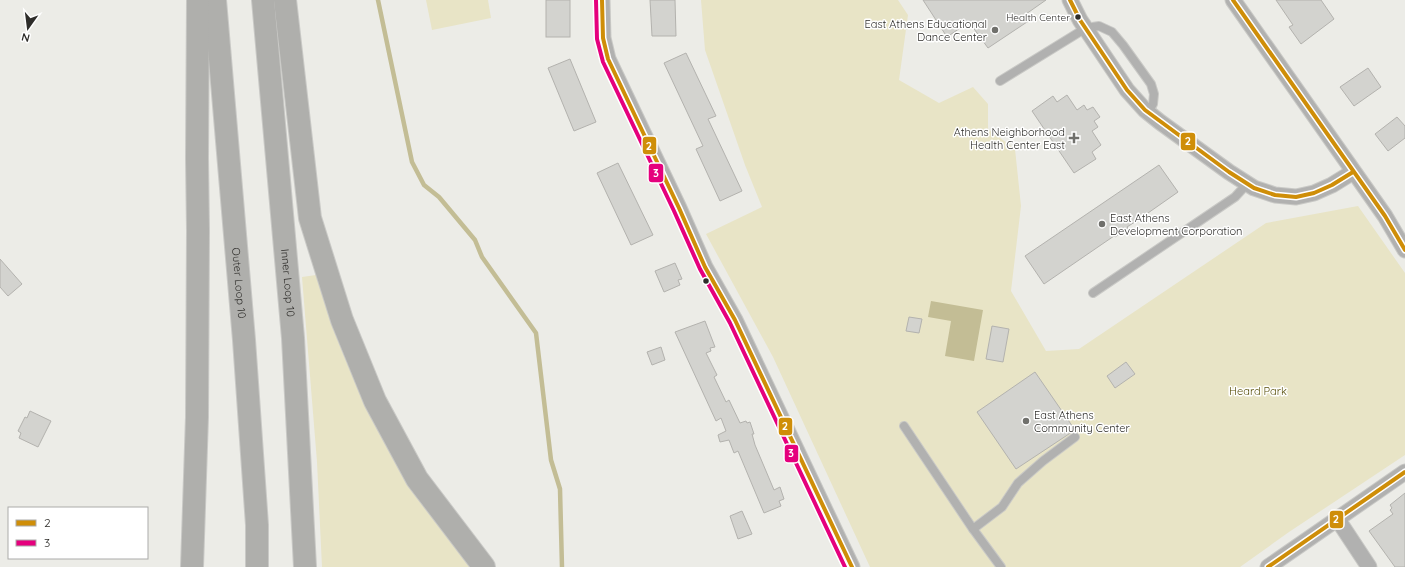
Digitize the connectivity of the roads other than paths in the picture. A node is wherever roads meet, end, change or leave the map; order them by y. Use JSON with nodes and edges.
{"nodes":[{"id":1,"x":198,"y":0,"type":"edge"},
{"id":2,"x":215,"y":0,"type":"edge"},
{"id":3,"x":263,"y":0,"type":"edge"},
{"id":4,"x":285,"y":0,"type":"edge"},
{"id":5,"x":602,"y":0,"type":"edge"},
{"id":6,"x":1070,"y":0,"type":"edge"},
{"id":7,"x":1233,"y":0,"type":"edge"},
{"id":8,"x":1086,"y":28,"type":"junction"},
{"id":9,"x":1000,"y":81,"type":"dead end"},
{"id":10,"x":1148,"y":112,"type":"junction"},
{"id":11,"x":1353,"y":172,"type":"junction"},
{"id":12,"x":1247,"y":184,"type":"junction"},
{"id":13,"x":1404,"y":246,"type":"edge"},
{"id":14,"x":1093,"y":293,"type":"dead end"},
{"id":15,"x":904,"y":426,"type":"dead end"},
{"id":16,"x":1075,"y":437,"type":"dead end"},
{"id":17,"x":1405,"y":472,"type":"edge"},
{"id":18,"x":1338,"y":520,"type":"junction"},
{"id":19,"x":973,"y":529,"type":"junction"},
{"id":20,"x":192,"y":567,"type":"edge"},
{"id":21,"x":257,"y":567,"type":"edge"},
{"id":22,"x":305,"y":567,"type":"edge"},
{"id":23,"x":484,"y":567,"type":"edge"},
{"id":24,"x":852,"y":567,"type":"edge"},
{"id":25,"x":1001,"y":567,"type":"edge"},
{"id":26,"x":1268,"y":567,"type":"edge"},
{"id":27,"x":1369,"y":567,"type":"edge"}],
"edges":[{"from":1,"to":20,"type":"highway"},
{"from":2,"to":21,"type":"highway","name":"Outer Loop 10"},
{"from":3,"to":22,"type":"highway","name":"Inner Loop 10"},
{"from":4,"to":23,"type":"highway"},
{"from":5,"to":24,"type":"street"},
{"from":6,"to":8,"type":"street"},
{"from":7,"to":11,"type":"street"},
{"from":8,"to":9,"type":"lane"},
{"from":8,"to":10,"type":"street"},
{"from":8,"to":10,"type":"lane"},
{"from":10,"to":12,"type":"street"},
{"from":11,"to":12,"type":"street"},
{"from":11,"to":13,"type":"street"},
{"from":12,"to":14,"type":"lane"},
{"from":15,"to":19,"type":"lane"},
{"from":16,"to":19,"type":"lane"},
{"from":17,"to":18,"type":"street"},
{"from":18,"to":26,"type":"street"},
{"from":18,"to":27,"type":"street"},
{"from":19,"to":25,"type":"lane"}]}
